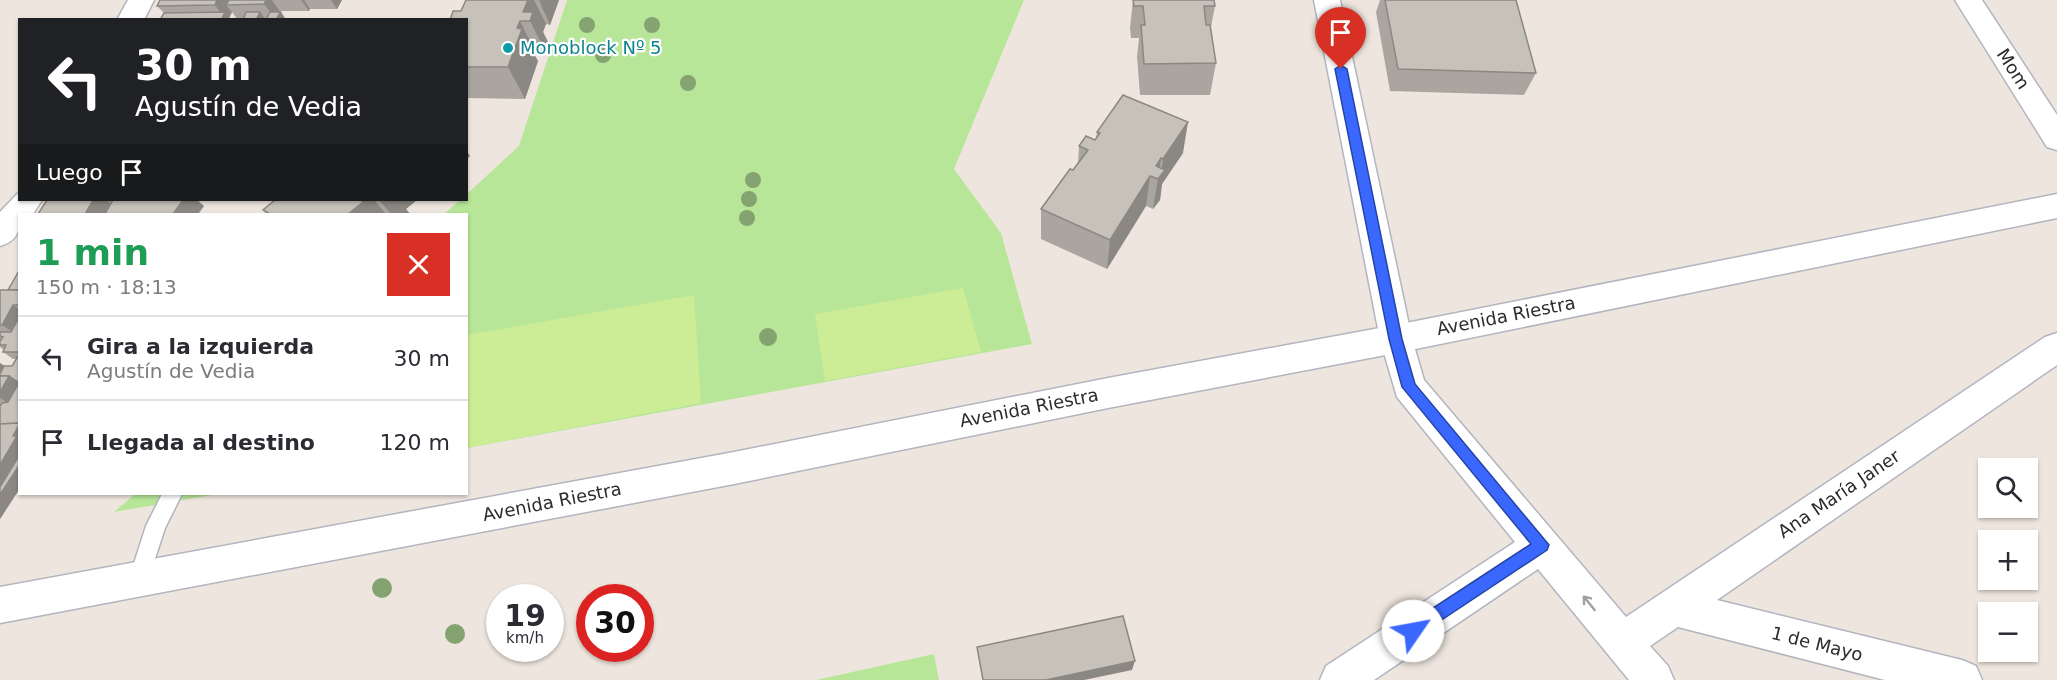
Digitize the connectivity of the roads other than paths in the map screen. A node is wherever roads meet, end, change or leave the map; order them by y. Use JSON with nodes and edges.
{"nodes":[{"id":1,"x":141,"y":0,"type":"edge"},
{"id":2,"x":1327,"y":0,"type":"edge"},
{"id":3,"x":1968,"y":0,"type":"edge"},
{"id":4,"x":131,"y":18,"type":"edge"},
{"id":5,"x":2057,"y":139,"type":"edge"},
{"id":6,"x":26,"y":201,"type":"edge"},
{"id":7,"x":2057,"y":206,"type":"edge"},
{"id":8,"x":0,"y":234,"type":"edge"},
{"id":9,"x":1396,"y":339,"type":"junction"},
{"id":10,"x":2057,"y":347,"type":"edge"},
{"id":11,"x":172,"y":495,"type":"edge"},
{"id":12,"x":1542,"y":545,"type":"junction"},
{"id":13,"x":140,"y":579,"type":"junction"},
{"id":14,"x":0,"y":605,"type":"edge"},
{"id":15,"x":1672,"y":607,"type":"junction"},
{"id":16,"x":1621,"y":643,"type":"junction"},
{"id":17,"x":1340,"y":680,"type":"edge"},
{"id":18,"x":1654,"y":680,"type":"edge"},
{"id":19,"x":1962,"y":680,"type":"edge"}],
"edges":[{"from":1,"to":4,"type":"street"},
{"from":2,"to":9,"type":"street"},
{"from":3,"to":5,"type":"street","name":"Mom"},
{"from":6,"to":8,"type":"street"},
{"from":7,"to":9,"type":"street","name":"Avenida Riestra"},
{"from":9,"to":12,"type":"street"},
{"from":9,"to":13,"type":"street","name":"Avenida Riestra"},
{"from":10,"to":15,"type":"street","name":"Ana María Janer"},
{"from":11,"to":13,"type":"lane"},
{"from":16,"to":12,"type":"street","one_way":true},
{"from":12,"to":17,"type":"street"},
{"from":13,"to":14,"type":"street","name":"Avenida Riestra"},
{"from":15,"to":16,"type":"street","name":"Ana María Janer"},
{"from":15,"to":19,"type":"street","name":"1 de Mayo"},
{"from":16,"to":18,"type":"street"}]}
